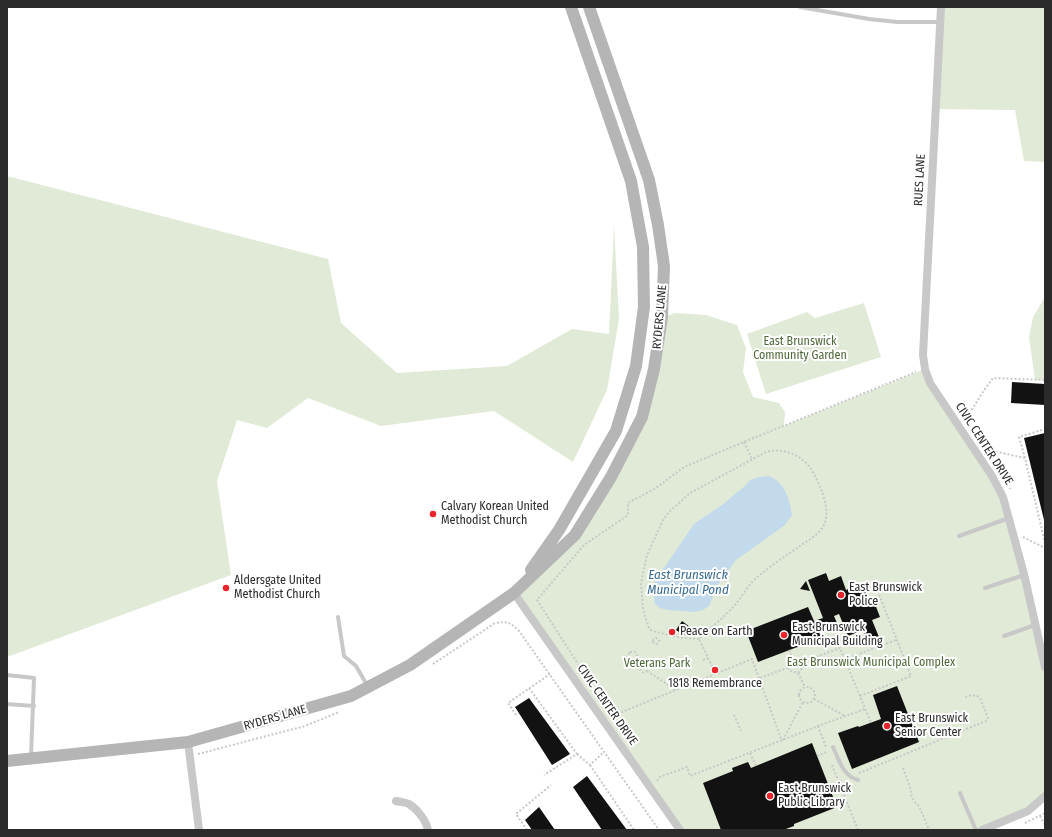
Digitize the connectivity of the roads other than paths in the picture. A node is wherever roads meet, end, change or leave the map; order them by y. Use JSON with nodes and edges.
{"nodes":[{"id":1,"x":571,"y":7,"type":"edge"},
{"id":2,"x":588,"y":7,"type":"edge"},
{"id":3,"x":800,"y":7,"type":"edge"},
{"id":4,"x":941,"y":7,"type":"edge"},
{"id":5,"x":940,"y":22,"type":"junction"},
{"id":6,"x":923,"y":355,"type":"joint"},
{"id":7,"x":1010,"y":518,"type":"junction"},
{"id":8,"x":959,"y":536,"type":"dead end"},
{"id":9,"x":1024,"y":574,"type":"junction"},
{"id":10,"x":985,"y":588,"type":"dead end"},
{"id":11,"x":514,"y":593,"type":"junction"},
{"id":12,"x":338,"y":617,"type":"dead end"},
{"id":13,"x":1035,"y":625,"type":"junction"},
{"id":14,"x":1004,"y":636,"type":"dead end"},
{"id":15,"x":1045,"y":667,"type":"edge"},
{"id":16,"x":7,"y":675,"type":"edge"},
{"id":17,"x":368,"y":687,"type":"junction"},
{"id":18,"x":7,"y":704,"type":"edge"},
{"id":19,"x":34,"y":706,"type":"junction"},
{"id":20,"x":188,"y":742,"type":"junction"},
{"id":21,"x":833,"y":747,"type":"dead end"},
{"id":22,"x":31,"y":759,"type":"junction"},
{"id":23,"x":7,"y":761,"type":"edge"},
{"id":24,"x":858,"y":780,"type":"dead end"},
{"id":25,"x":960,"y":793,"type":"dead end"},
{"id":26,"x":1045,"y":796,"type":"edge"},
{"id":27,"x":396,"y":801,"type":"dead end"},
{"id":28,"x":199,"y":830,"type":"edge"},
{"id":29,"x":428,"y":830,"type":"edge"},
{"id":30,"x":680,"y":830,"type":"edge"},
{"id":31,"x":976,"y":830,"type":"edge"},
{"id":32,"x":982,"y":830,"type":"edge"}],
"edges":[{"from":1,"to":11,"type":"main road","name":"RYDERS LANE"},
{"from":2,"to":11,"type":"main road","name":"RYDERS LANE"},
{"from":3,"to":5,"type":"lane"},
{"from":4,"to":5,"type":"street","name":"RUES LANE"},
{"from":5,"to":6,"type":"street","name":"RUES LANE"},
{"from":6,"to":7,"type":"street","name":"CIVIC CENTER DRIVE"},
{"from":7,"to":8,"type":"lane"},
{"from":7,"to":9,"type":"street","name":"CIVIC CENTER DRIVE"},
{"from":9,"to":10,"type":"lane"},
{"from":9,"to":13,"type":"street","name":"CIVIC CENTER DRIVE"},
{"from":11,"to":17,"type":"main road","name":"RYDERS LANE"},
{"from":11,"to":30,"type":"street","name":"CIVIC CENTER DRIVE"},
{"from":12,"to":17,"type":"lane"},
{"from":13,"to":14,"type":"lane"},
{"from":13,"to":15,"type":"street","name":"CIVIC CENTER DRIVE"},
{"from":16,"to":19,"type":"lane"},
{"from":17,"to":20,"type":"main road","name":"RYDERS LANE"},
{"from":18,"to":19,"type":"lane"},
{"from":19,"to":22,"type":"lane"},
{"from":20,"to":22,"type":"main road","name":"RYDERS LANE"},
{"from":20,"to":28,"type":"street"},
{"from":21,"to":24,"type":"lane"},
{"from":22,"to":23,"type":"main road","name":"RYDERS LANE"},
{"from":25,"to":31,"type":"lane"},
{"from":26,"to":32,"type":"street"},
{"from":27,"to":29,"type":"street"}]}
